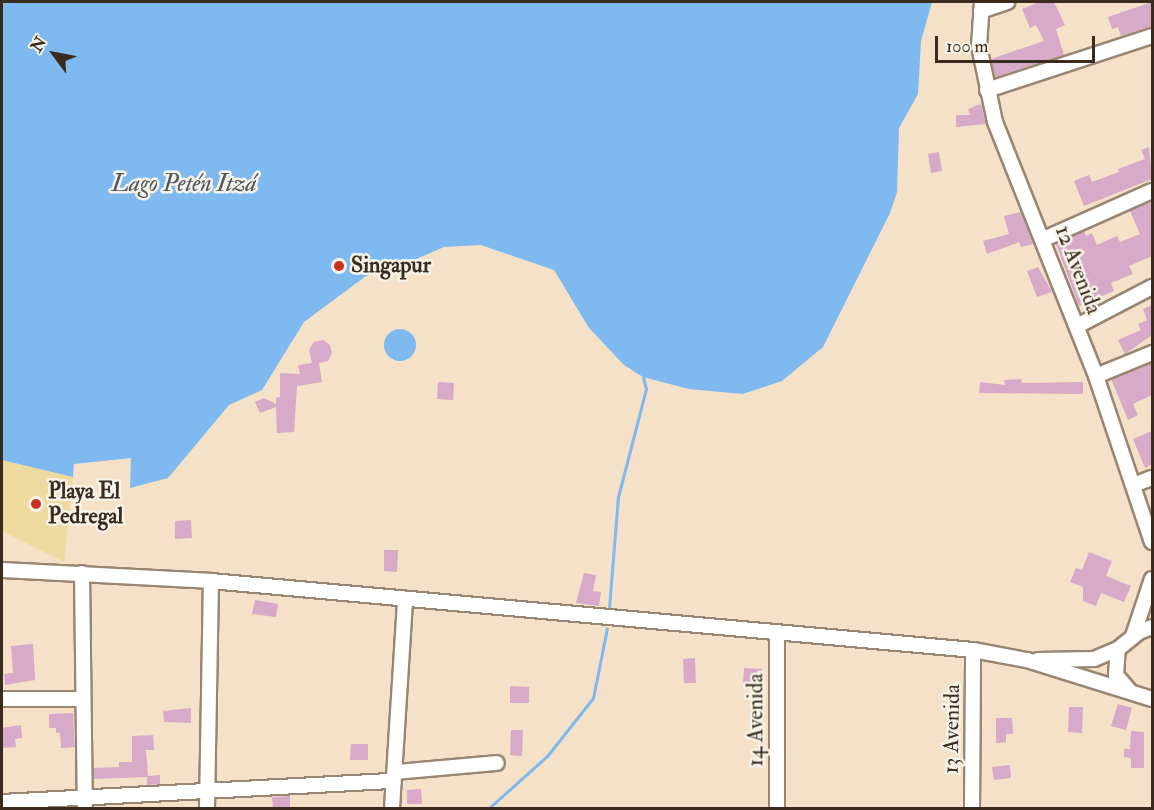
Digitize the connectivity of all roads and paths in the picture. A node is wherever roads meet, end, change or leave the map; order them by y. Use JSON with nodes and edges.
{"nodes":[{"id":1,"x":1007,"y":2,"type":"edge"},
{"id":2,"x":982,"y":6,"type":"edge"},
{"id":3,"x":1152,"y":36,"type":"edge"},
{"id":4,"x":987,"y":90,"type":"junction"},
{"id":5,"x":1152,"y":191,"type":"edge"},
{"id":6,"x":1044,"y":239,"type":"junction"},
{"id":7,"x":1152,"y":287,"type":"edge"},
{"id":8,"x":1077,"y":326,"type":"junction"},
{"id":9,"x":1152,"y":353,"type":"edge"},
{"id":10,"x":1096,"y":376,"type":"junction"},
{"id":11,"x":1152,"y":478,"type":"edge"},
{"id":12,"x":1136,"y":484,"type":"junction"},
{"id":13,"x":1152,"y":542,"type":"edge"},
{"id":14,"x":2,"y":570,"type":"edge"},
{"id":15,"x":82,"y":573,"type":"junction"},
{"id":16,"x":1152,"y":579,"type":"edge"},
{"id":17,"x":211,"y":581,"type":"junction"},
{"id":18,"x":405,"y":602,"type":"junction"},
{"id":19,"x":1152,"y":627,"type":"edge"},
{"id":20,"x":777,"y":632,"type":"junction"},
{"id":21,"x":1133,"y":636,"type":"junction"},
{"id":22,"x":1118,"y":649,"type":"junction"},
{"id":23,"x":974,"y":650,"type":"junction"},
{"id":24,"x":1027,"y":660,"type":"junction"},
{"id":25,"x":1131,"y":692,"type":"junction"},
{"id":26,"x":2,"y":699,"type":"edge"},
{"id":27,"x":82,"y":699,"type":"junction"},
{"id":28,"x":1152,"y":699,"type":"edge"},
{"id":29,"x":497,"y":762,"type":"dead end"},
{"id":30,"x":395,"y":777,"type":"junction"},
{"id":31,"x":206,"y":791,"type":"junction"},
{"id":32,"x":2,"y":802,"type":"edge"},
{"id":33,"x":85,"y":804,"type":"edge"},
{"id":34,"x":207,"y":808,"type":"edge"},
{"id":35,"x":392,"y":808,"type":"edge"},
{"id":36,"x":777,"y":808,"type":"edge"},
{"id":37,"x":972,"y":808,"type":"edge"}],
"edges":[{"from":1,"to":2,"type":"street"},
{"from":2,"to":4,"type":"street","name":"12 Avenida"},
{"from":3,"to":4,"type":"street"},
{"from":4,"to":6,"type":"street","name":"12 Avenida"},
{"from":5,"to":6,"type":"street"},
{"from":6,"to":8,"type":"street","name":"12 Avenida"},
{"from":7,"to":8,"type":"street"},
{"from":8,"to":10,"type":"street","name":"12 Avenida"},
{"from":9,"to":10,"type":"street"},
{"from":10,"to":12,"type":"street","name":"12 Avenida"},
{"from":11,"to":12,"type":"street"},
{"from":12,"to":13,"type":"street","name":"12 Avenida"},
{"from":14,"to":15,"type":"street"},
{"from":15,"to":17,"type":"street"},
{"from":15,"to":27,"type":"street"},
{"from":16,"to":21,"type":"street"},
{"from":17,"to":18,"type":"street"},
{"from":17,"to":31,"type":"street"},
{"from":18,"to":20,"type":"street"},
{"from":18,"to":30,"type":"street"},
{"from":19,"to":21,"type":"street"},
{"from":20,"to":23,"type":"street"},
{"from":20,"to":36,"type":"street","name":"14 Avenida"},
{"from":21,"to":22,"type":"street"},
{"from":22,"to":24,"type":"street"},
{"from":22,"to":25,"type":"street"},
{"from":23,"to":24,"type":"street"},
{"from":23,"to":37,"type":"street","name":"13 Avenida"},
{"from":24,"to":25,"type":"street"},
{"from":25,"to":28,"type":"street"},
{"from":26,"to":27,"type":"street"},
{"from":27,"to":33,"type":"street"},
{"from":29,"to":30,"type":"street"},
{"from":30,"to":31,"type":"street"},
{"from":30,"to":35,"type":"street"},
{"from":31,"to":33,"type":"street"},
{"from":31,"to":34,"type":"street"},
{"from":32,"to":33,"type":"street"}]}
